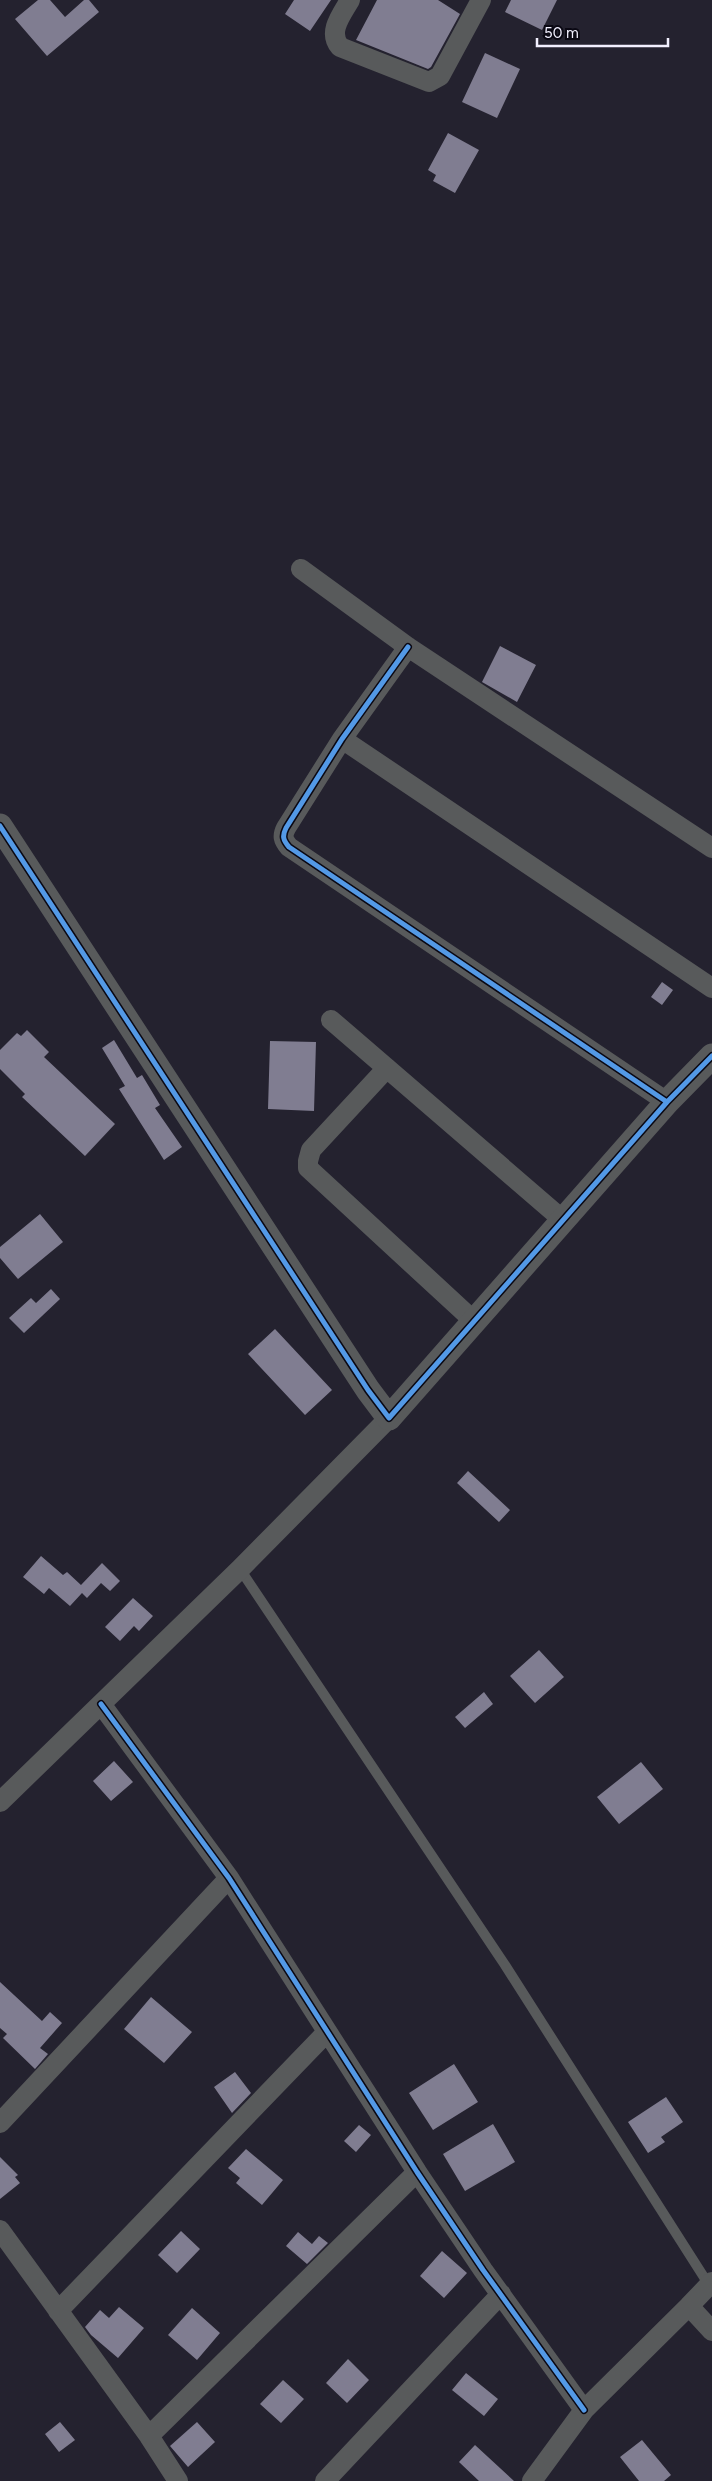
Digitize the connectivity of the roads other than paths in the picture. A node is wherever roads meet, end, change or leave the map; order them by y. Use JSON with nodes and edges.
{"nodes":[{"id":1,"x":350,"y":0,"type":"edge"},
{"id":2,"x":481,"y":0,"type":"edge"},
{"id":3,"x":301,"y":569,"type":"dead end"},
{"id":4,"x":408,"y":647,"type":"junction"},
{"id":5,"x":342,"y":739,"type":"junction"},
{"id":6,"x":0,"y":826,"type":"edge"},
{"id":7,"x":712,"y":848,"type":"edge"},
{"id":8,"x":712,"y":988,"type":"edge"},
{"id":9,"x":331,"y":1020,"type":"dead end"},
{"id":10,"x":712,"y":1056,"type":"edge"},
{"id":11,"x":387,"y":1068,"type":"junction"},
{"id":12,"x":667,"y":1102,"type":"junction"},
{"id":13,"x":563,"y":1220,"type":"junction"},
{"id":14,"x":475,"y":1322,"type":"junction"},
{"id":15,"x":389,"y":1418,"type":"junction"},
{"id":16,"x":240,"y":1569,"type":"junction"},
{"id":17,"x":101,"y":1704,"type":"junction"},
{"id":18,"x":0,"y":1802,"type":"edge"},
{"id":19,"x":229,"y":1878,"type":"junction"},
{"id":20,"x":327,"y":2032,"type":"junction"},
{"id":21,"x":0,"y":2123,"type":"edge"},
{"id":22,"x":417,"y":2172,"type":"junction"},
{"id":23,"x":0,"y":2230,"type":"edge"},
{"id":24,"x":711,"y":2284,"type":"edge"},
{"id":25,"x":501,"y":2294,"type":"junction"},
{"id":26,"x":689,"y":2306,"type":"junction"},
{"id":27,"x":58,"y":2311,"type":"junction"},
{"id":28,"x":712,"y":2331,"type":"edge"},
{"id":29,"x":584,"y":2410,"type":"junction"},
{"id":30,"x":149,"y":2436,"type":"junction"},
{"id":31,"x":178,"y":2481,"type":"edge"},
{"id":32,"x":325,"y":2481,"type":"edge"},
{"id":33,"x":532,"y":2481,"type":"edge"}],
"edges":[{"from":1,"to":2,"type":"street"},
{"from":3,"to":4,"type":"street"},
{"from":4,"to":5,"type":"street"},
{"from":4,"to":7,"type":"street"},
{"from":5,"to":8,"type":"street"},
{"from":5,"to":12,"type":"street"},
{"from":6,"to":15,"type":"street"},
{"from":9,"to":11,"type":"street"},
{"from":10,"to":12,"type":"street"},
{"from":11,"to":13,"type":"street"},
{"from":11,"to":14,"type":"street"},
{"from":12,"to":13,"type":"street"},
{"from":13,"to":14,"type":"street"},
{"from":14,"to":15,"type":"street"},
{"from":15,"to":16,"type":"street"},
{"from":16,"to":17,"type":"street"},
{"from":16,"to":24,"type":"lane"},
{"from":17,"to":18,"type":"street"},
{"from":17,"to":19,"type":"street"},
{"from":19,"to":20,"type":"street"},
{"from":19,"to":21,"type":"street"},
{"from":20,"to":22,"type":"street"},
{"from":20,"to":27,"type":"street"},
{"from":22,"to":25,"type":"street"},
{"from":22,"to":30,"type":"street"},
{"from":23,"to":27,"type":"street"},
{"from":24,"to":26,"type":"street"},
{"from":25,"to":29,"type":"street"},
{"from":25,"to":32,"type":"street"},
{"from":26,"to":28,"type":"street"},
{"from":26,"to":29,"type":"street"},
{"from":27,"to":30,"type":"street"},
{"from":29,"to":33,"type":"street"},
{"from":30,"to":31,"type":"street"}]}
